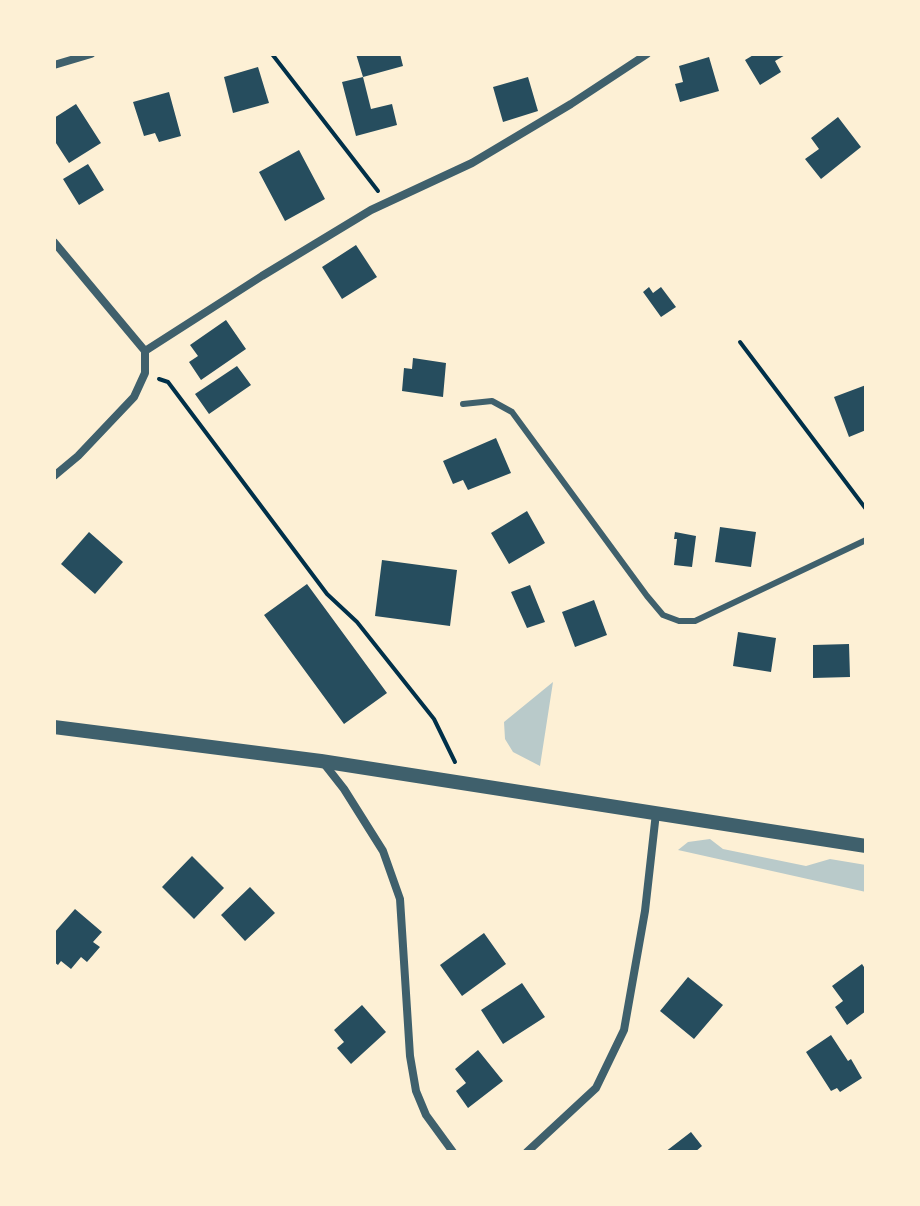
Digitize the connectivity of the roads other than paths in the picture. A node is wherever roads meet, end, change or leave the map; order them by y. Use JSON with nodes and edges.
{"nodes":[{"id":1,"x":91,"y":54,"type":"edge"},
{"id":2,"x":647,"y":54,"type":"edge"},
{"id":3,"x":54,"y":65,"type":"edge"},
{"id":4,"x":54,"y":242,"type":"edge"},
{"id":5,"x":145,"y":351,"type":"junction"},
{"id":6,"x":463,"y":404,"type":"dead end"},
{"id":7,"x":54,"y":476,"type":"edge"},
{"id":8,"x":866,"y":540,"type":"edge"},
{"id":9,"x":54,"y":727,"type":"edge"},
{"id":10,"x":321,"y":761,"type":"junction"},
{"id":11,"x":656,"y":813,"type":"junction"},
{"id":12,"x":866,"y":846,"type":"edge"},
{"id":13,"x":453,"y":1152,"type":"edge"},
{"id":14,"x":527,"y":1152,"type":"edge"}],
"edges":[{"from":1,"to":3,"type":"street"},
{"from":2,"to":5,"type":"street"},
{"from":4,"to":5,"type":"street"},
{"from":5,"to":7,"type":"street"},
{"from":6,"to":8,"type":"lane"},
{"from":9,"to":10,"type":"street"},
{"from":10,"to":11,"type":"street"},
{"from":10,"to":13,"type":"street"},
{"from":11,"to":12,"type":"street"},
{"from":11,"to":14,"type":"street"}]}
